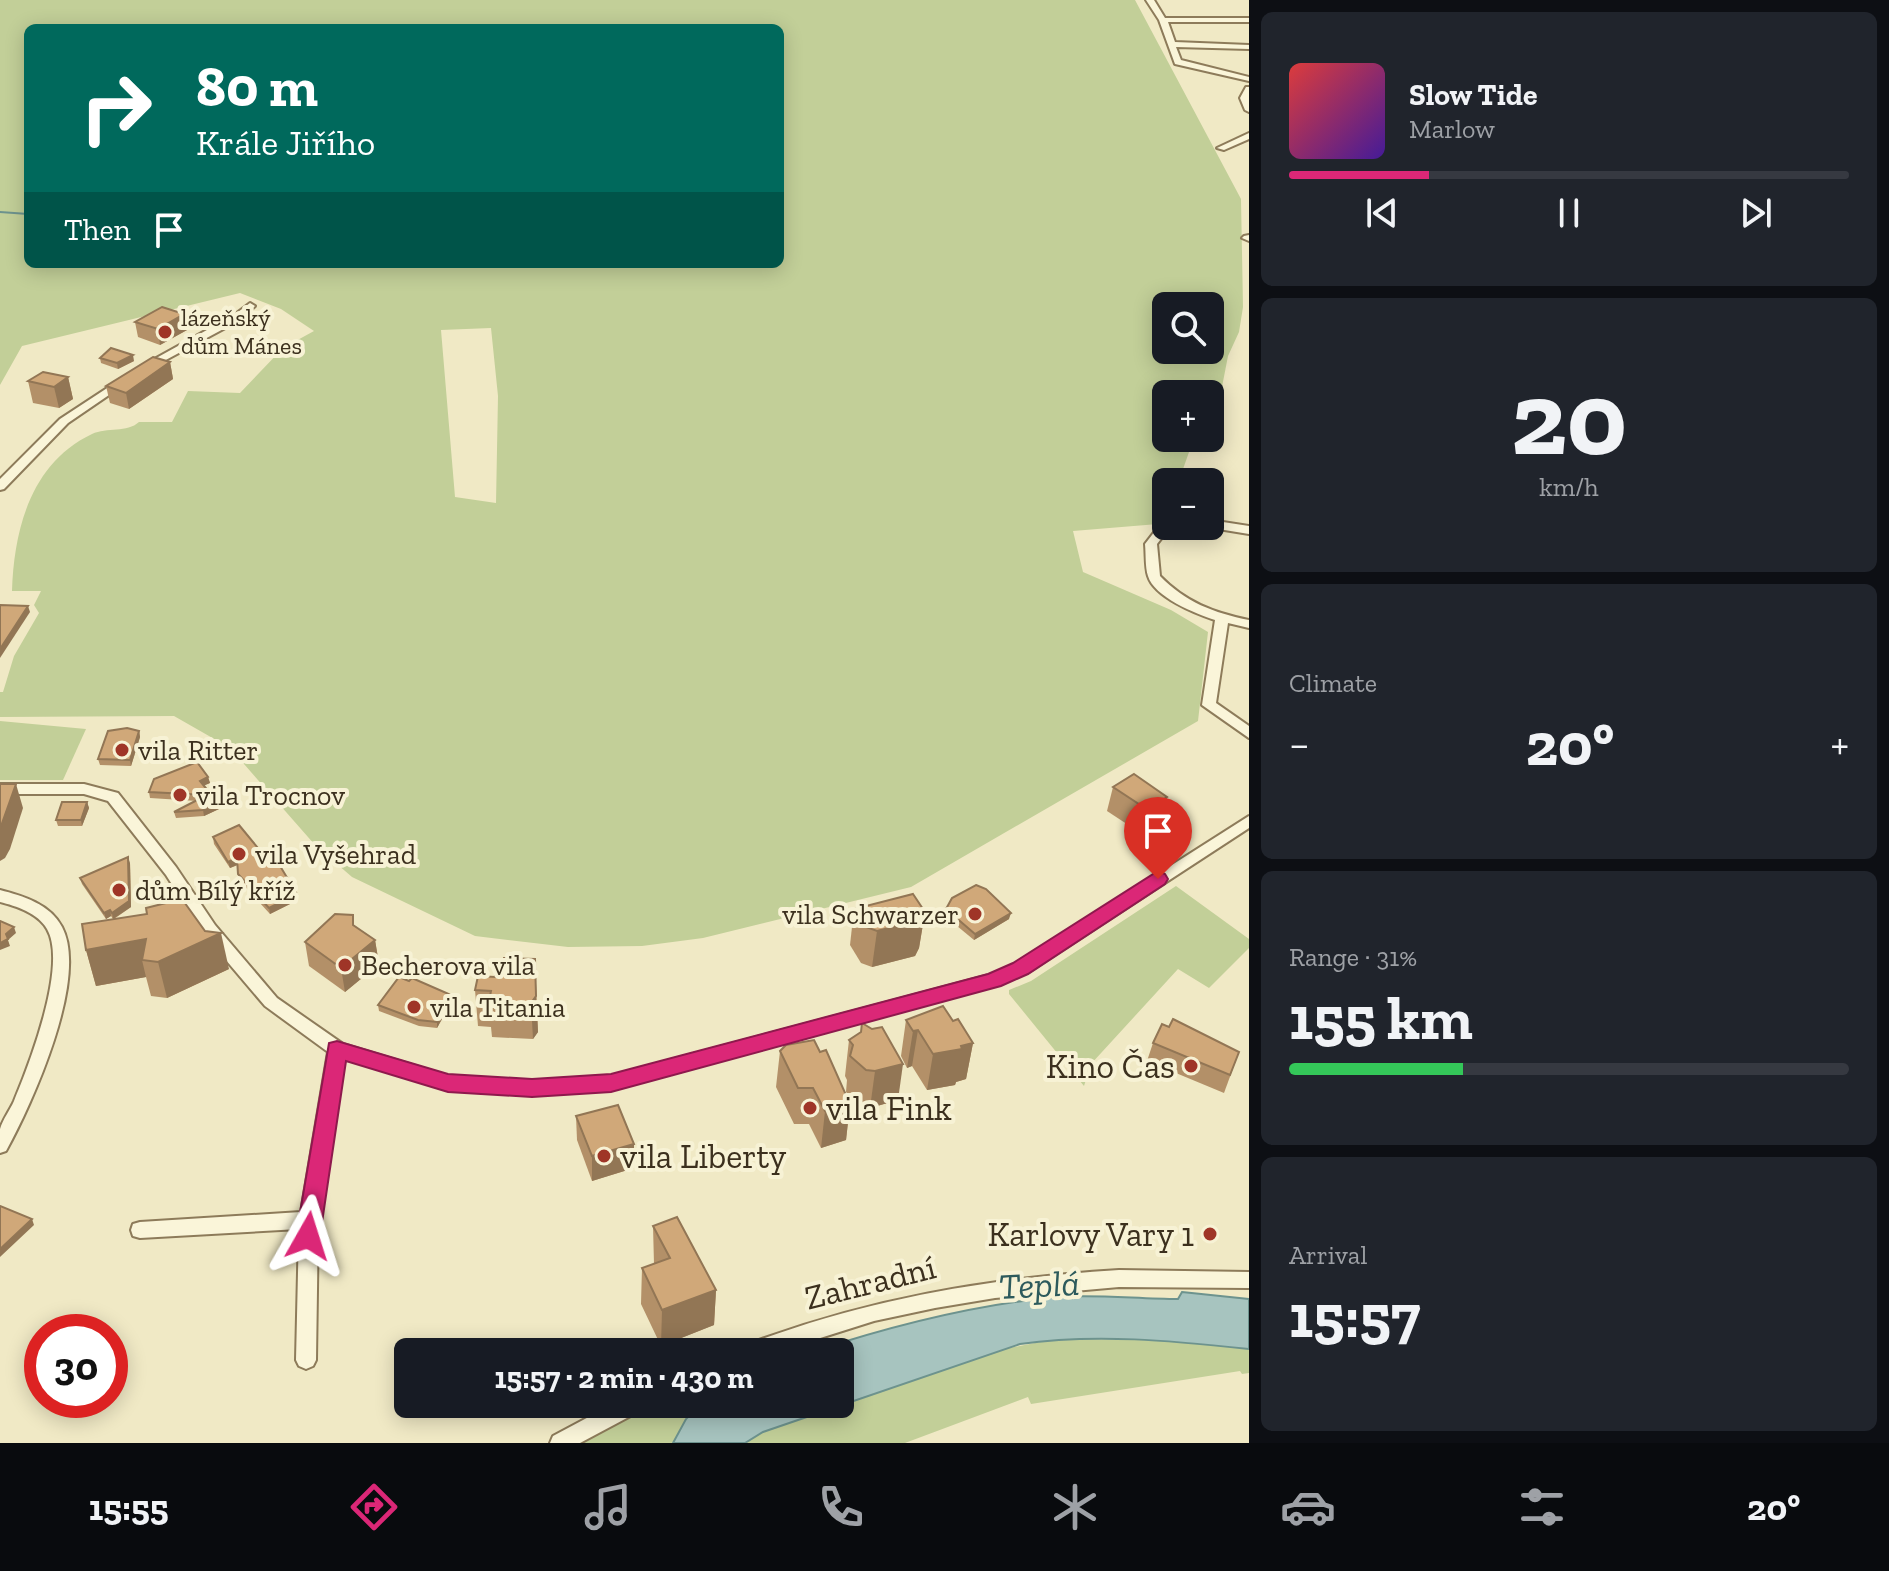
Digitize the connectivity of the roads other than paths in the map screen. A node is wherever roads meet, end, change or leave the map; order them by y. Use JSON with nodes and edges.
{"nodes":[{"id":1,"x":1150,"y":0,"type":"edge"},
{"id":2,"x":1163,"y":20,"type":"junction"},
{"id":3,"x":1249,"y":20,"type":"edge"},
{"id":4,"x":1171,"y":44,"type":"junction"},
{"id":5,"x":1249,"y":47,"type":"edge"},
{"id":6,"x":1248,"y":82,"type":"edge"},
{"id":7,"x":1249,"y":110,"type":"edge"},
{"id":8,"x":1249,"y":136,"type":"edge"},
{"id":9,"x":1221,"y":148,"type":"dead end"},
{"id":10,"x":250,"y":306,"type":"dead end"},
{"id":11,"x":0,"y":486,"type":"edge"},
{"id":12,"x":1224,"y":526,"type":"edge"},
{"id":13,"x":1249,"y":530,"type":"edge"},
{"id":14,"x":1154,"y":540,"type":"edge"},
{"id":15,"x":1222,"y":620,"type":"junction"},
{"id":16,"x":1249,"y":624,"type":"edge"},
{"id":17,"x":1249,"y":733,"type":"edge"},
{"id":18,"x":0,"y":789,"type":"edge"},
{"id":19,"x":1249,"y":821,"type":"edge"},
{"id":20,"x":0,"y":896,"type":"edge"},
{"id":21,"x":337,"y":1049,"type":"junction"},
{"id":22,"x":0,"y":1146,"type":"edge"},
{"id":23,"x":309,"y":1220,"type":"junction"},
{"id":24,"x":140,"y":1230,"type":"dead end"},
{"id":25,"x":1249,"y":1280,"type":"edge"},
{"id":26,"x":789,"y":1338,"type":"edge"},
{"id":27,"x":306,"y":1360,"type":"dead end"},
{"id":28,"x":607,"y":1418,"type":"edge"},
{"id":29,"x":560,"y":1443,"type":"edge"}],
"edges":[{"from":1,"to":2,"type":"street"},
{"from":2,"to":3,"type":"street"},
{"from":2,"to":4,"type":"street"},
{"from":4,"to":5,"type":"street"},
{"from":4,"to":6,"type":"street"},
{"from":6,"to":7,"type":"street"},
{"from":8,"to":9,"type":"street"},
{"from":10,"to":11,"type":"street"},
{"from":12,"to":13,"type":"street"},
{"from":14,"to":15,"type":"street"},
{"from":15,"to":16,"type":"street"},
{"from":15,"to":17,"type":"street"},
{"from":18,"to":21,"type":"street"},
{"from":19,"to":21,"type":"street"},
{"from":20,"to":22,"type":"street"},
{"from":21,"to":23,"type":"street"},
{"from":23,"to":24,"type":"street"},
{"from":23,"to":27,"type":"street"},
{"from":25,"to":26,"type":"street","name":"Zahradní"},
{"from":28,"to":29,"type":"street"}]}
